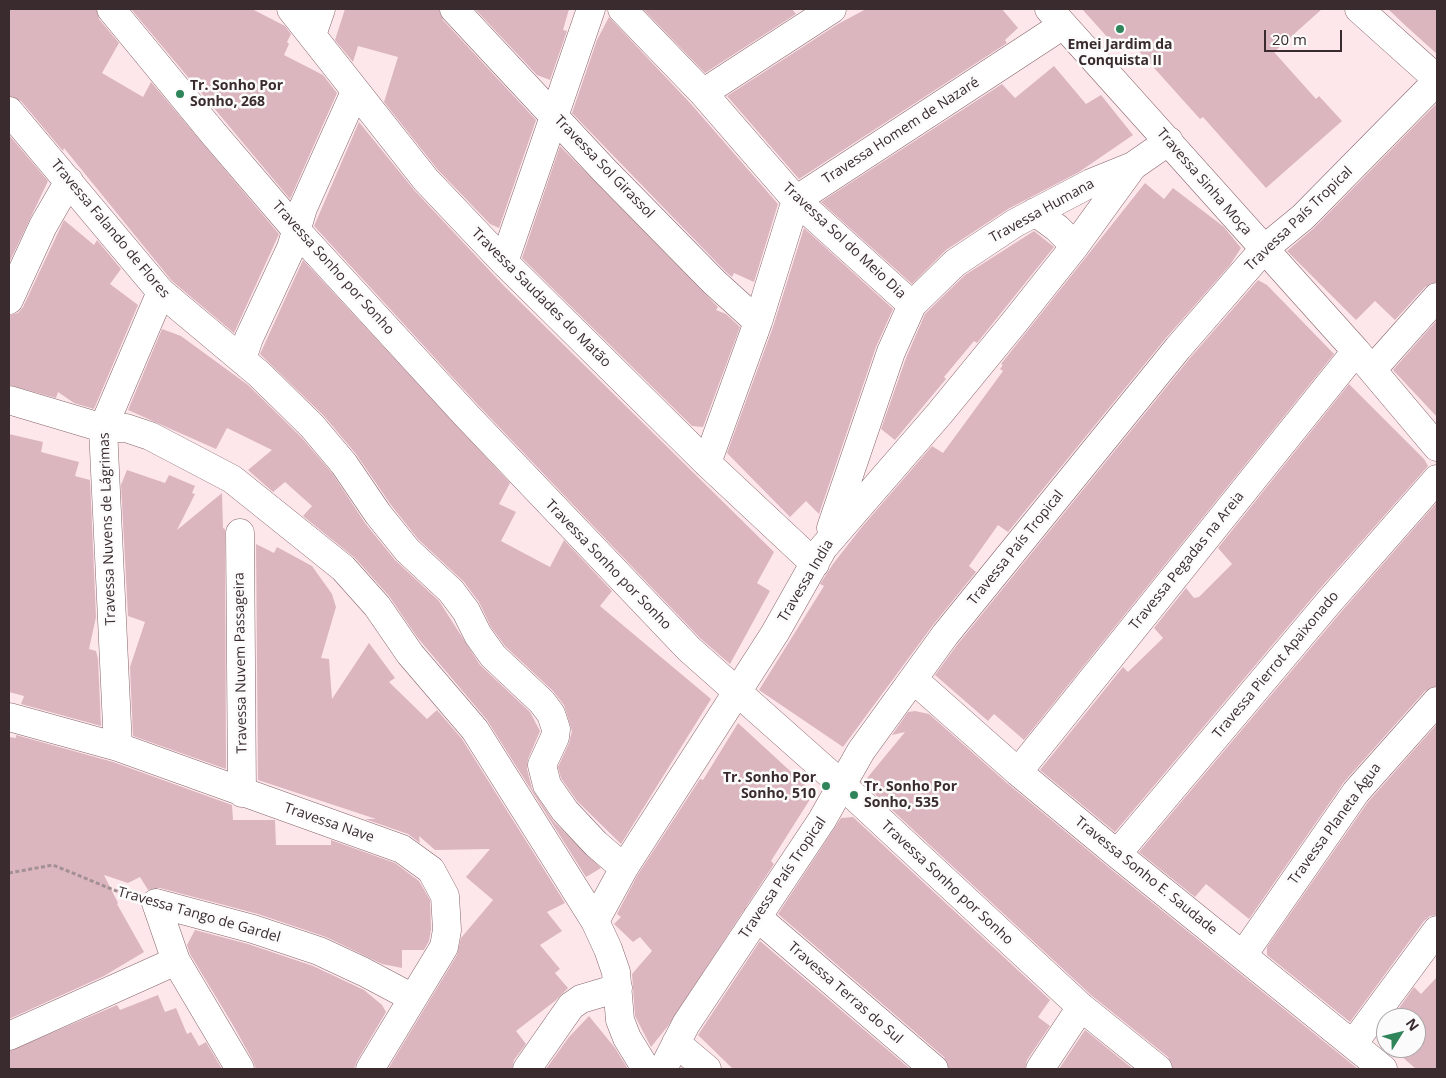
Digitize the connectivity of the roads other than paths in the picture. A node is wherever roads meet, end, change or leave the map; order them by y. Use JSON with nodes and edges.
{"nodes":[{"id":1,"x":111,"y":9,"type":"edge"},
{"id":2,"x":291,"y":9,"type":"edge"},
{"id":3,"x":321,"y":9,"type":"edge"},
{"id":4,"x":454,"y":9,"type":"edge"},
{"id":5,"x":590,"y":9,"type":"edge"},
{"id":6,"x":622,"y":9,"type":"edge"},
{"id":7,"x":832,"y":9,"type":"edge"},
{"id":8,"x":1359,"y":9,"type":"edge"},
{"id":9,"x":1056,"y":17,"type":"edge"},
{"id":10,"x":312,"y":35,"type":"junction"},
{"id":11,"x":1437,"y":80,"type":"edge"},
{"id":12,"x":355,"y":92,"type":"junction"},
{"id":13,"x":703,"y":93,"type":"junction"},
{"id":14,"x":9,"y":111,"type":"edge"},
{"id":15,"x":553,"y":116,"type":"junction"},
{"id":16,"x":1169,"y":141,"type":"junction"},
{"id":17,"x":1133,"y":166,"type":"junction"},
{"id":18,"x":69,"y":181,"type":"junction"},
{"id":19,"x":796,"y":200,"type":"junction"},
{"id":20,"x":1035,"y":212,"type":"junction"},
{"id":21,"x":297,"y":231,"type":"junction"},
{"id":22,"x":1075,"y":246,"type":"junction"},
{"id":23,"x":1264,"y":249,"type":"junction"},
{"id":24,"x":504,"y":262,"type":"junction"},
{"id":25,"x":161,"y":292,"type":"junction"},
{"id":26,"x":1437,"y":297,"type":"edge"},
{"id":27,"x":9,"y":300,"type":"edge"},
{"id":28,"x":912,"y":305,"type":"junction"},
{"id":29,"x":758,"y":322,"type":"junction"},
{"id":30,"x":242,"y":359,"type":"junction"},
{"id":31,"x":1364,"y":360,"type":"junction"},
{"id":32,"x":9,"y":400,"type":"edge"},
{"id":33,"x":103,"y":428,"type":"junction"},
{"id":34,"x":1437,"y":447,"type":"edge"},
{"id":35,"x":707,"y":463,"type":"junction"},
{"id":36,"x":1437,"y":479,"type":"edge"},
{"id":37,"x":240,"y":533,"type":"dead end"},
{"id":38,"x":819,"y":556,"type":"junction"},
{"id":39,"x":913,"y":679,"type":"junction"},
{"id":40,"x":736,"y":693,"type":"junction"},
{"id":41,"x":1437,"y":701,"type":"edge"},
{"id":42,"x":9,"y":717,"type":"edge"},
{"id":43,"x":118,"y":747,"type":"junction"},
{"id":44,"x":1018,"y":772,"type":"junction"},
{"id":45,"x":841,"y":784,"type":"junction"},
{"id":46,"x":242,"y":793,"type":"junction"},
{"id":47,"x":1117,"y":854,"type":"junction"},
{"id":48,"x":624,"y":868,"type":"junction"},
{"id":49,"x":757,"y":917,"type":"junction"},
{"id":50,"x":595,"y":921,"type":"junction"},
{"id":51,"x":1437,"y":930,"type":"edge"},
{"id":52,"x":1243,"y":955,"type":"junction"},
{"id":53,"x":176,"y":961,"type":"junction"},
{"id":54,"x":618,"y":988,"type":"junction"},
{"id":55,"x":413,"y":998,"type":"junction"},
{"id":56,"x":1081,"y":1008,"type":"junction"},
{"id":57,"x":9,"y":1036,"type":"edge"},
{"id":58,"x":676,"y":1043,"type":"junction"},
{"id":59,"x":1353,"y":1044,"type":"junction"},
{"id":60,"x":240,"y":1069,"type":"edge"},
{"id":61,"x":370,"y":1069,"type":"edge"},
{"id":62,"x":527,"y":1069,"type":"edge"},
{"id":63,"x":646,"y":1069,"type":"edge"},
{"id":64,"x":664,"y":1069,"type":"edge"},
{"id":65,"x":707,"y":1069,"type":"edge"},
{"id":66,"x":934,"y":1069,"type":"edge"},
{"id":67,"x":1040,"y":1069,"type":"edge"},
{"id":68,"x":1158,"y":1069,"type":"edge"},
{"id":69,"x":1383,"y":1069,"type":"edge"}],
"edges":[{"from":1,"to":21,"type":"street","name":"Travessa Sonho por Sonho"},
{"from":2,"to":10,"type":"street","name":"Travessa Saudades do Matão"},
{"from":3,"to":10,"type":"street"},
{"from":4,"to":15,"type":"street","name":"Travessa Sol Girassol"},
{"from":5,"to":15,"type":"street"},
{"from":6,"to":13,"type":"street","name":"Travessa Sol do Meio Dia"},
{"from":7,"to":13,"type":"street"},
{"from":8,"to":11,"type":"street"},
{"from":9,"to":16,"type":"street","name":"Travessa Sinha Moça"},
{"from":9,"to":19,"type":"street","name":"Travessa Homem de Nazaré"},
{"from":10,"to":12,"type":"street","name":"Travessa Saudades do Matão"},
{"from":11,"to":23,"type":"street","name":"Travessa País Tropical"},
{"from":12,"to":21,"type":"street"},
{"from":12,"to":24,"type":"street","name":"Travessa Saudades do Matão"},
{"from":13,"to":19,"type":"street","name":"Travessa Sol do Meio Dia"},
{"from":14,"to":18,"type":"street","name":"Travessa Falando de Flores"},
{"from":15,"to":24,"type":"street"},
{"from":15,"to":29,"type":"street","name":"Travessa Sol Girassol"},
{"from":16,"to":17,"type":"street","name":"Travessa India"},
{"from":16,"to":23,"type":"street","name":"Travessa Sinha Moça"},
{"from":17,"to":20,"type":"street","name":"Travessa Humana"},
{"from":17,"to":22,"type":"street","name":"Travessa India"},
{"from":18,"to":25,"type":"street","name":"Travessa Falando de Flores"},
{"from":18,"to":27,"type":"street"},
{"from":19,"to":28,"type":"street","name":"Travessa Sol do Meio Dia"},
{"from":19,"to":29,"type":"street"},
{"from":20,"to":22,"type":"street"},
{"from":20,"to":28,"type":"street","name":"Travessa Humana"},
{"from":21,"to":30,"type":"street"},
{"from":21,"to":40,"type":"street","name":"Travessa Sonho por Sonho"},
{"from":22,"to":38,"type":"street","name":"Travessa India"},
{"from":23,"to":31,"type":"street","name":"Travessa Sinha Moça"},
{"from":23,"to":39,"type":"street","name":"Travessa País Tropical"},
{"from":24,"to":35,"type":"street","name":"Travessa Saudades do Matão"},
{"from":25,"to":30,"type":"street","name":"Travessa Falando de Flores"},
{"from":25,"to":33,"type":"street","name":"Travessa Nuvens de Lágrimas"},
{"from":26,"to":31,"type":"street","name":"Travessa Pegadas na Areia"},
{"from":28,"to":38,"type":"street","name":"Travessa Sol do Meio Dia"},
{"from":29,"to":35,"type":"street"},
{"from":30,"to":48,"type":"street","name":"Travessa Falando de Flores"},
{"from":31,"to":34,"type":"street","name":"Travessa Sinha Moça"},
{"from":31,"to":44,"type":"street","name":"Travessa Pegadas na Areia"},
{"from":32,"to":33,"type":"street"},
{"from":33,"to":43,"type":"street","name":"Travessa Nuvens de Lágrimas"},
{"from":33,"to":50,"type":"street"},
{"from":35,"to":38,"type":"street","name":"Travessa Saudades do Matão"},
{"from":36,"to":47,"type":"street","name":"Travessa Pierrot Apaixonado"},
{"from":37,"to":46,"type":"street","name":"Travessa Nuvem Passageira"},
{"from":38,"to":40,"type":"street","name":"Travessa India"},
{"from":39,"to":44,"type":"street","name":"Travessa Sonho E. Saudade"},
{"from":39,"to":45,"type":"street","name":"Travessa País Tropical"},
{"from":40,"to":45,"type":"street","name":"Travessa Sonho por Sonho"},
{"from":40,"to":48,"type":"street","name":"Travessa India"},
{"from":41,"to":52,"type":"street","name":"Travessa Planeta Água"},
{"from":42,"to":43,"type":"street","name":"Travessa Nave"},
{"from":43,"to":46,"type":"street","name":"Travessa Nave"},
{"from":44,"to":47,"type":"street","name":"Travessa Sonho E. Saudade"},
{"from":45,"to":49,"type":"street","name":"Travessa País Tropical"},
{"from":45,"to":56,"type":"street","name":"Travessa Sonho por Sonho"},
{"from":46,"to":55,"type":"street","name":"Travessa Nave"},
{"from":47,"to":52,"type":"street","name":"Travessa Sonho E. Saudade"},
{"from":48,"to":50,"type":"street","name":"Travessa India"},
{"from":49,"to":58,"type":"street","name":"Travessa País Tropical"},
{"from":49,"to":66,"type":"street","name":"Travessa Terras do Sul"},
{"from":50,"to":54,"type":"street"},
{"from":51,"to":59,"type":"street"},
{"from":52,"to":59,"type":"street","name":"Travessa Sonho E. Saudade"},
{"from":53,"to":55,"type":"street","name":"Travessa Tango de Gardel"},
{"from":53,"to":57,"type":"street"},
{"from":53,"to":60,"type":"street"},
{"from":54,"to":62,"type":"street"},
{"from":54,"to":63,"type":"street"},
{"from":55,"to":61,"type":"street","name":"Travessa Nave"},
{"from":56,"to":67,"type":"street"},
{"from":56,"to":68,"type":"street","name":"Travessa Sonho por Sonho"},
{"from":58,"to":64,"type":"street","name":"Travessa País Tropical"},
{"from":58,"to":65,"type":"street"},
{"from":59,"to":69,"type":"street","name":"Travessa Sonho E. Saudade"}]}
